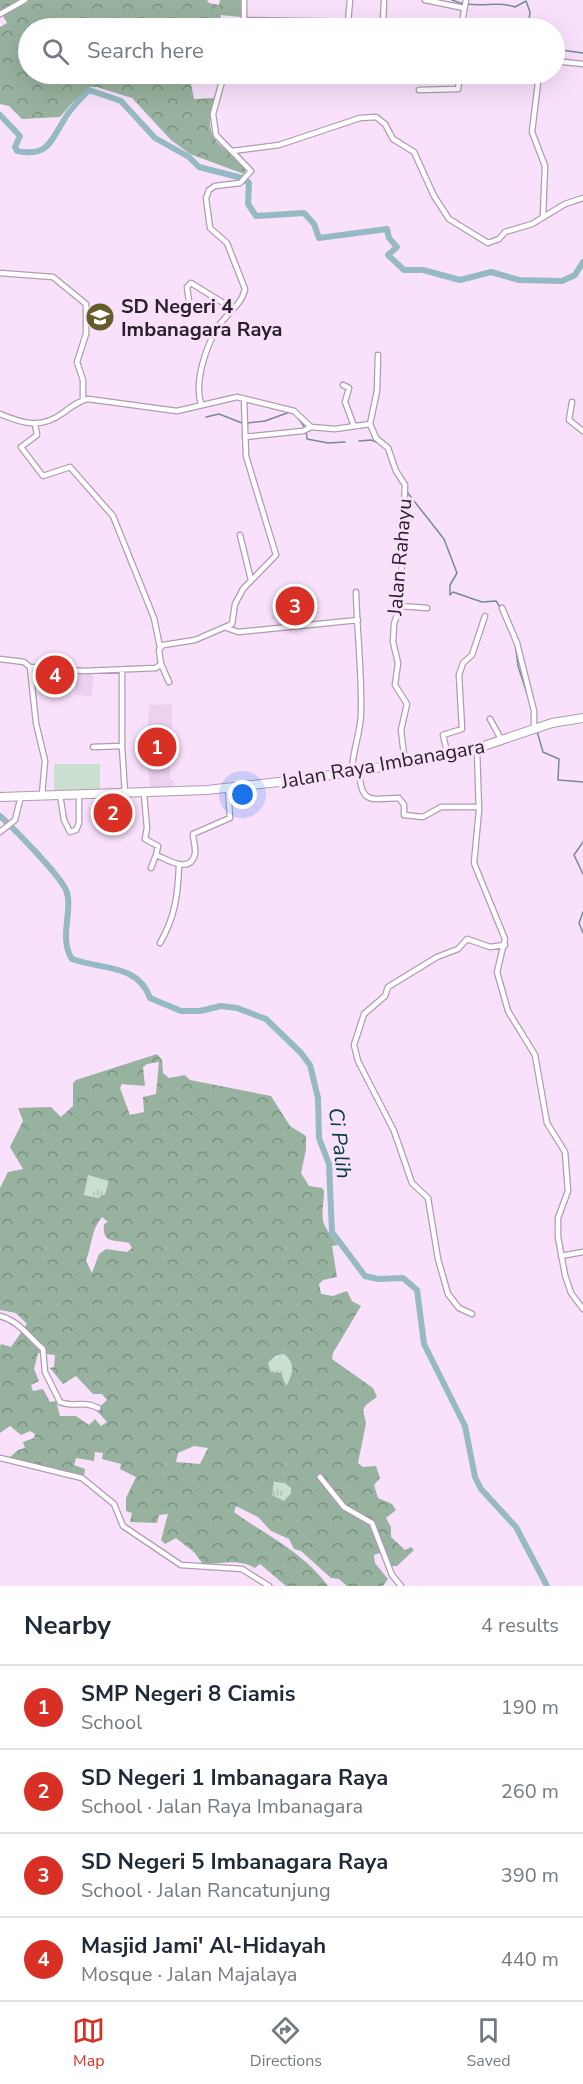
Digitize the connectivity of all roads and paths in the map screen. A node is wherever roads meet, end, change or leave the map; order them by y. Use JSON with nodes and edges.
{"nodes":[{"id":1,"x":25,"y":0,"type":"edge"},
{"id":2,"x":244,"y":0,"type":"edge"},
{"id":3,"x":350,"y":0,"type":"edge"},
{"id":4,"x":384,"y":0,"type":"edge"},
{"id":5,"x":425,"y":0,"type":"edge"},
{"id":6,"x":465,"y":3,"type":"edge"},
{"id":7,"x":0,"y":14,"type":"edge"},
{"id":8,"x":244,"y":18,"type":"edge"},
{"id":9,"x":348,"y":18,"type":"edge"},
{"id":10,"x":383,"y":18,"type":"edge"},
{"id":11,"x":463,"y":18,"type":"edge"},
{"id":12,"x":565,"y":62,"type":"edge"},
{"id":13,"x":583,"y":64,"type":"edge"},
{"id":14,"x":221,"y":84,"type":"edge"},
{"id":15,"x":459,"y":84,"type":"edge"},
{"id":16,"x":538,"y":84,"type":"edge"},
{"id":17,"x":419,"y":90,"type":"dead end"},
{"id":18,"x":232,"y":151,"type":"junction"},
{"id":19,"x":583,"y":198,"type":"edge"},
{"id":20,"x":543,"y":216,"type":"junction"},
{"id":21,"x":0,"y":273,"type":"edge"},
{"id":22,"x":189,"y":301,"type":"dead end"},
{"id":23,"x":233,"y":309,"type":"junction"},
{"id":24,"x":378,"y":355,"type":"dead end"},
{"id":25,"x":343,"y":385,"type":"dead end"},
{"id":26,"x":244,"y":399,"type":"junction"},
{"id":27,"x":83,"y":400,"type":"junction"},
{"id":28,"x":572,"y":402,"type":"dead end"},
{"id":29,"x":201,"y":404,"type":"junction"},
{"id":30,"x":0,"y":414,"type":"edge"},
{"id":31,"x":35,"y":424,"type":"junction"},
{"id":32,"x":370,"y":424,"type":"junction"},
{"id":33,"x":354,"y":426,"type":"junction"},
{"id":34,"x":308,"y":429,"type":"junction"},
{"id":35,"x":583,"y":431,"type":"edge"},
{"id":36,"x":245,"y":437,"type":"junction"},
{"id":37,"x":240,"y":535,"type":"dead end"},
{"id":38,"x":251,"y":580,"type":"junction"},
{"id":39,"x":356,"y":592,"type":"dead end"},
{"id":40,"x":400,"y":606,"type":"junction"},
{"id":41,"x":427,"y":608,"type":"dead end"},
{"id":42,"x":502,"y":608,"type":"dead end"},
{"id":43,"x":485,"y":616,"type":"dead end"},
{"id":44,"x":358,"y":620,"type":"junction"},
{"id":45,"x":227,"y":628,"type":"junction"},
{"id":46,"x":160,"y":646,"type":"junction"},
{"id":47,"x":0,"y":659,"type":"edge"},
{"id":48,"x":161,"y":664,"type":"junction"},
{"id":49,"x":30,"y":667,"type":"junction"},
{"id":50,"x":122,"y":670,"type":"junction"},
{"id":51,"x":169,"y":682,"type":"dead end"},
{"id":52,"x":583,"y":718,"type":"edge"},
{"id":53,"x":490,"y":719,"type":"dead end"},
{"id":54,"x":536,"y":729,"type":"junction"},
{"id":55,"x":502,"y":741,"type":"junction"},
{"id":56,"x":122,"y":746,"type":"junction"},
{"id":57,"x":93,"y":747,"type":"dead end"},
{"id":58,"x":477,"y":750,"type":"junction"},
{"id":59,"x":448,"y":756,"type":"junction"},
{"id":60,"x":405,"y":763,"type":"junction"},
{"id":61,"x":356,"y":771,"type":"junction"},
{"id":62,"x":228,"y":788,"type":"junction"},
{"id":63,"x":125,"y":794,"type":"junction"},
{"id":64,"x":144,"y":794,"type":"junction"},
{"id":65,"x":42,"y":795,"type":"junction"},
{"id":66,"x":60,"y":795,"type":"junction"},
{"id":67,"x":79,"y":795,"type":"junction"},
{"id":68,"x":21,"y":796,"type":"junction"},
{"id":69,"x":0,"y":797,"type":"edge"},
{"id":70,"x":478,"y":807,"type":"junction"},
{"id":71,"x":0,"y":832,"type":"edge"},
{"id":72,"x":156,"y":855,"type":"junction"},
{"id":73,"x":179,"y":865,"type":"junction"},
{"id":74,"x":151,"y":868,"type":"dead end"},
{"id":75,"x":160,"y":943,"type":"dead end"},
{"id":76,"x":505,"y":945,"type":"junction"},
{"id":77,"x":583,"y":1252,"type":"edge"},
{"id":78,"x":561,"y":1256,"type":"junction"},
{"id":79,"x":583,"y":1309,"type":"edge"},
{"id":80,"x":472,"y":1314,"type":"dead end"},
{"id":81,"x":0,"y":1316,"type":"edge"},
{"id":82,"x":98,"y":1407,"type":"dead end"},
{"id":83,"x":0,"y":1458,"type":"edge"},
{"id":84,"x":320,"y":1477,"type":"dead end"},
{"id":85,"x":269,"y":1586,"type":"edge"},
{"id":86,"x":401,"y":1586,"type":"edge"}],
"edges":[{"from":1,"to":7,"type":"street"},
{"from":2,"to":8,"type":"street"},
{"from":3,"to":9,"type":"street"},
{"from":4,"to":10,"type":"street"},
{"from":5,"to":6,"type":"street"},
{"from":6,"to":11,"type":"street"},
{"from":12,"to":13,"type":"street"},
{"from":14,"to":18,"type":"street"},
{"from":15,"to":17,"type":"street"},
{"from":16,"to":20,"type":"street"},
{"from":18,"to":20,"type":"street"},
{"from":18,"to":23,"type":"street"},
{"from":19,"to":20,"type":"street"},
{"from":21,"to":27,"type":"street"},
{"from":22,"to":23,"type":"street"},
{"from":23,"to":29,"type":"street"},
{"from":24,"to":32,"type":"street"},
{"from":25,"to":33,"type":"street"},
{"from":26,"to":29,"type":"street"},
{"from":26,"to":34,"type":"street"},
{"from":26,"to":36,"type":"street"},
{"from":27,"to":29,"type":"street"},
{"from":27,"to":31,"type":"street"},
{"from":28,"to":35,"type":"street"},
{"from":30,"to":31,"type":"street"},
{"from":31,"to":46,"type":"street"},
{"from":32,"to":33,"type":"street"},
{"from":32,"to":40,"type":"street","name":"Jalan Rahayu"},
{"from":33,"to":34,"type":"street"},
{"from":34,"to":36,"type":"street"},
{"from":36,"to":38,"type":"street"},
{"from":37,"to":38,"type":"street"},
{"from":38,"to":45,"type":"street"},
{"from":39,"to":44,"type":"street"},
{"from":40,"to":41,"type":"street"},
{"from":40,"to":60,"type":"street","name":"Jalan Rahayu"},
{"from":42,"to":54,"type":"street"},
{"from":43,"to":59,"type":"street"},
{"from":44,"to":45,"type":"street"},
{"from":44,"to":61,"type":"street"},
{"from":45,"to":46,"type":"street"},
{"from":46,"to":48,"type":"street"},
{"from":47,"to":49,"type":"street"},
{"from":48,"to":50,"type":"street"},
{"from":48,"to":51,"type":"street"},
{"from":49,"to":50,"type":"street"},
{"from":49,"to":65,"type":"street"},
{"from":50,"to":56,"type":"street"},
{"from":52,"to":54,"type":"highway","name":"Jalan Raya Imbanagara"},
{"from":53,"to":55,"type":"street"},
{"from":54,"to":55,"type":"highway","name":"Jalan Raya Imbanagara"},
{"from":55,"to":58,"type":"highway","name":"Jalan Raya Imbanagara"},
{"from":56,"to":57,"type":"street"},
{"from":56,"to":63,"type":"street"},
{"from":58,"to":59,"type":"highway","name":"Jalan Raya Imbanagara"},
{"from":58,"to":70,"type":"street"},
{"from":59,"to":60,"type":"highway","name":"Jalan Raya Imbanagara"},
{"from":60,"to":61,"type":"highway","name":"Jalan Raya Imbanagara"},
{"from":61,"to":62,"type":"highway","name":"Jalan Raya Imbanagara"},
{"from":61,"to":70,"type":"street"},
{"from":62,"to":64,"type":"highway","name":"Jalan Raya Imbanagara"},
{"from":62,"to":73,"type":"street"},
{"from":63,"to":64,"type":"highway","name":"Jalan Raya Imbanagara"},
{"from":63,"to":67,"type":"highway","name":"Jalan Raya Imbanagara"},
{"from":64,"to":72,"type":"street"},
{"from":65,"to":66,"type":"highway","name":"Jalan Raya Imbanagara"},
{"from":65,"to":68,"type":"highway","name":"Jalan Raya Imbanagara"},
{"from":66,"to":67,"type":"highway","name":"Jalan Raya Imbanagara"},
{"from":66,"to":67,"type":"street"},
{"from":68,"to":69,"type":"highway","name":"Jalan Raya Imbanagara"},
{"from":68,"to":71,"type":"street"},
{"from":70,"to":76,"type":"street"},
{"from":72,"to":73,"type":"street"},
{"from":72,"to":74,"type":"street"},
{"from":73,"to":75,"type":"street"},
{"from":76,"to":78,"type":"street"},
{"from":76,"to":80,"type":"street"},
{"from":77,"to":78,"type":"street"},
{"from":78,"to":79,"type":"street"},
{"from":81,"to":82,"type":"street"},
{"from":83,"to":85,"type":"street"},
{"from":84,"to":86,"type":"street"}]}
